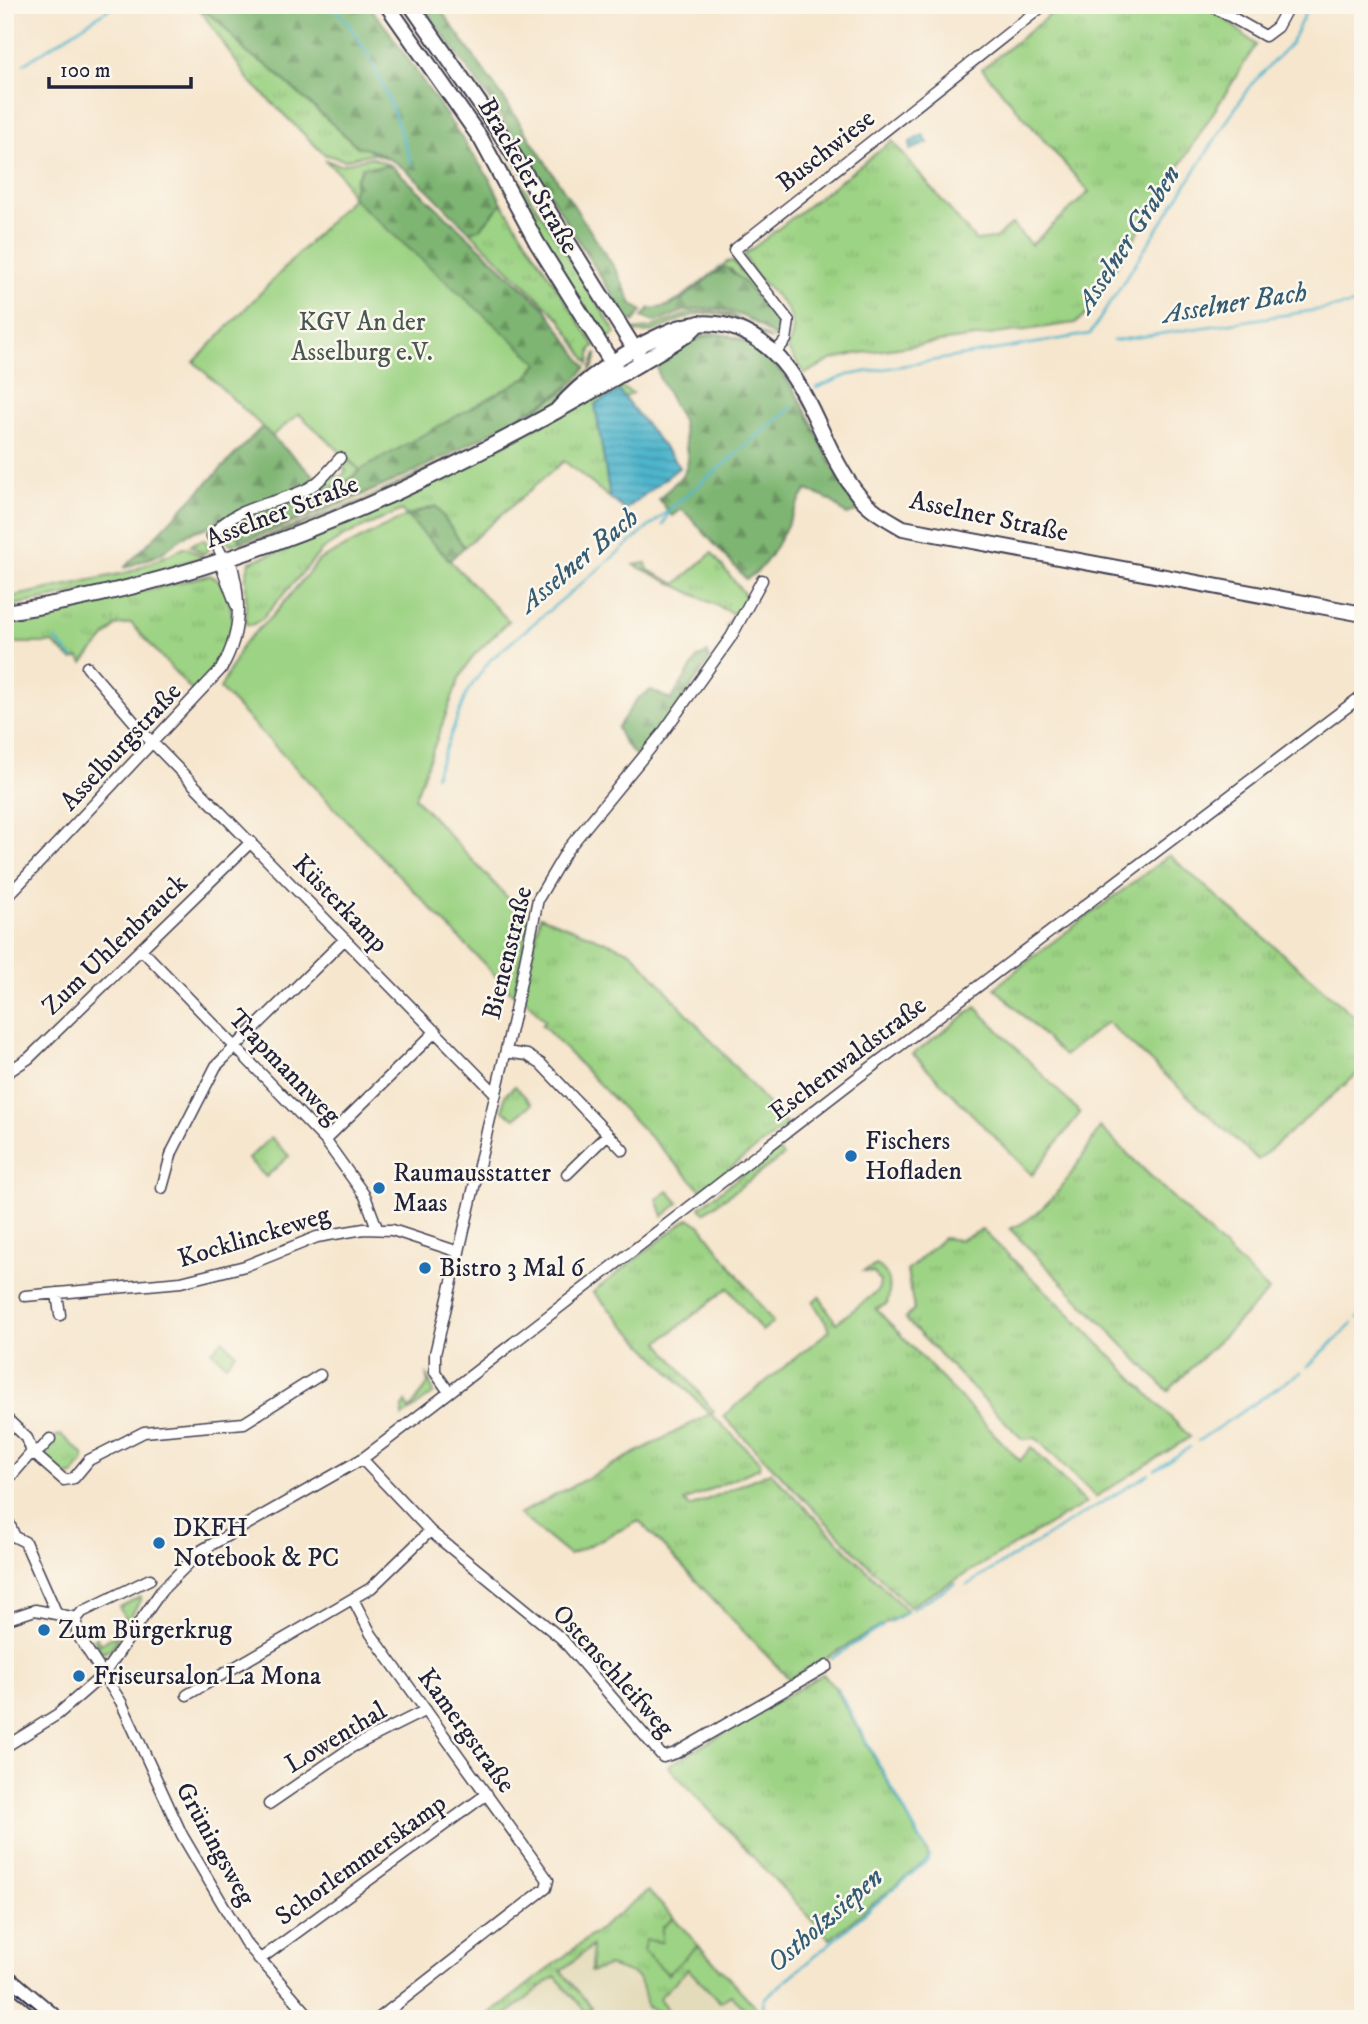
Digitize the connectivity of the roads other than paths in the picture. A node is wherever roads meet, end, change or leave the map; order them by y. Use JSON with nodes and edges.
{"nodes":[{"id":1,"x":387,"y":5,"type":"edge"},
{"id":2,"x":411,"y":5,"type":"edge"},
{"id":3,"x":1044,"y":5,"type":"edge"},
{"id":4,"x":1210,"y":5,"type":"edge"},
{"id":5,"x":1289,"y":5,"type":"edge"},
{"id":6,"x":699,"y":323,"type":"junction"},
{"id":7,"x":635,"y":349,"type":"junction"},
{"id":8,"x":775,"y":353,"type":"junction"},
{"id":9,"x":643,"y":362,"type":"junction"},
{"id":10,"x":616,"y":370,"type":"junction"},
{"id":11,"x":340,"y":458,"type":"dead end"},
{"id":12,"x":225,"y":561,"type":"junction"},
{"id":13,"x":762,"y":580,"type":"dead end"},
{"id":14,"x":5,"y":611,"type":"edge"},
{"id":15,"x":1363,"y":614,"type":"edge"},
{"id":16,"x":87,"y":667,"type":"dead end"},
{"id":17,"x":1363,"y":695,"type":"edge"},
{"id":18,"x":153,"y":743,"type":"junction"},
{"id":19,"x":251,"y":842,"type":"junction"},
{"id":20,"x":5,"y":898,"type":"edge"},
{"id":21,"x":345,"y":939,"type":"junction"},
{"id":22,"x":141,"y":949,"type":"junction"},
{"id":23,"x":436,"y":1031,"type":"junction"},
{"id":24,"x":236,"y":1047,"type":"junction"},
{"id":25,"x":506,"y":1052,"type":"junction"},
{"id":26,"x":5,"y":1074,"type":"edge"},
{"id":27,"x":496,"y":1094,"type":"junction"},
{"id":28,"x":608,"y":1134,"type":"junction"},
{"id":29,"x":325,"y":1140,"type":"junction"},
{"id":30,"x":623,"y":1150,"type":"dead end"},
{"id":31,"x":567,"y":1174,"type":"dead end"},
{"id":32,"x":163,"y":1188,"type":"dead end"},
{"id":33,"x":377,"y":1228,"type":"junction"},
{"id":34,"x":459,"y":1252,"type":"junction"},
{"id":35,"x":57,"y":1293,"type":"junction"},
{"id":36,"x":25,"y":1296,"type":"dead end"},
{"id":37,"x":60,"y":1315,"type":"dead end"},
{"id":38,"x":320,"y":1375,"type":"dead end"},
{"id":39,"x":449,"y":1392,"type":"junction"},
{"id":40,"x":5,"y":1417,"type":"edge"},
{"id":41,"x":50,"y":1438,"type":"dead end"},
{"id":42,"x":32,"y":1452,"type":"junction"},
{"id":43,"x":362,"y":1459,"type":"junction"},
{"id":44,"x":5,"y":1483,"type":"edge"},
{"id":45,"x":5,"y":1514,"type":"edge"},
{"id":46,"x":430,"y":1531,"type":"junction"},
{"id":47,"x":150,"y":1579,"type":"dead end"},
{"id":48,"x":353,"y":1600,"type":"junction"},
{"id":49,"x":56,"y":1612,"type":"junction"},
{"id":50,"x":77,"y":1618,"type":"junction"},
{"id":51,"x":5,"y":1620,"type":"edge"},
{"id":52,"x":827,"y":1666,"type":"dead end"},
{"id":53,"x":103,"y":1675,"type":"junction"},
{"id":54,"x":187,"y":1695,"type":"dead end"},
{"id":55,"x":426,"y":1710,"type":"junction"},
{"id":56,"x":5,"y":1746,"type":"edge"},
{"id":57,"x":487,"y":1794,"type":"junction"},
{"id":58,"x":269,"y":1804,"type":"dead end"},
{"id":59,"x":259,"y":1960,"type":"junction"},
{"id":60,"x":5,"y":1975,"type":"edge"},
{"id":61,"x":57,"y":2019,"type":"edge"},
{"id":62,"x":312,"y":2019,"type":"edge"},
{"id":63,"x":378,"y":2019,"type":"edge"}],
"edges":[{"from":1,"to":10,"type":"main road","name":"Brackeler Straße"},
{"from":2,"to":7,"type":"main road","name":"Brackeler Straße"},
{"from":3,"to":8,"type":"street","name":"Buschwiese"},
{"from":4,"to":5,"type":"street"},
{"from":6,"to":7,"type":"main road","name":"Asselner Straße"},
{"from":6,"to":8,"type":"main road","name":"Asselner Straße"},
{"from":6,"to":9,"type":"main road","name":"Asselner Straße"},
{"from":7,"to":9,"type":"main road","name":"Brackeler Straße"},
{"from":7,"to":10,"type":"main road","name":"Asselner Straße"},
{"from":8,"to":15,"type":"main road","name":"Asselner Straße"},
{"from":9,"to":10,"type":"main road","name":"Asselner Straße"},
{"from":10,"to":12,"type":"main road","name":"Asselner Straße"},
{"from":11,"to":12,"type":"street","name":"Asselburgstraße"},
{"from":12,"to":14,"type":"main road","name":"Asselner Straße"},
{"from":12,"to":18,"type":"street","name":"Asselburgstraße"},
{"from":13,"to":25,"type":"street","name":"Bienenstraße"},
{"from":16,"to":18,"type":"street","name":"Küsterkamp"},
{"from":17,"to":39,"type":"street","name":"Eschenwaldstraße"},
{"from":18,"to":19,"type":"street","name":"Küsterkamp"},
{"from":18,"to":20,"type":"street","name":"Asselburgstraße"},
{"from":19,"to":21,"type":"street","name":"Küsterkamp"},
{"from":19,"to":22,"type":"street","name":"Zum Uhlenbrauck"},
{"from":21,"to":23,"type":"street","name":"Küsterkamp"},
{"from":21,"to":24,"type":"street"},
{"from":22,"to":24,"type":"street","name":"Trapmannweg"},
{"from":22,"to":26,"type":"street","name":"Zum Uhlenbrauck"},
{"from":23,"to":27,"type":"street","name":"Küsterkamp"},
{"from":23,"to":29,"type":"street"},
{"from":24,"to":29,"type":"street","name":"Trapmannweg"},
{"from":24,"to":32,"type":"street"},
{"from":25,"to":27,"type":"street","name":"Bienenstraße"},
{"from":25,"to":28,"type":"street"},
{"from":27,"to":34,"type":"street","name":"Bienenstraße"},
{"from":28,"to":30,"type":"street"},
{"from":28,"to":31,"type":"street"},
{"from":29,"to":33,"type":"street","name":"Trapmannweg"},
{"from":33,"to":34,"type":"street","name":"Kocklinckeweg"},
{"from":33,"to":35,"type":"street","name":"Kocklinckeweg"},
{"from":34,"to":39,"type":"street","name":"Bienenstraße"},
{"from":35,"to":36,"type":"street","name":"Kocklinckeweg"},
{"from":35,"to":37,"type":"street"},
{"from":38,"to":42,"type":"street"},
{"from":39,"to":43,"type":"street","name":"Eschenwaldstraße"},
{"from":40,"to":42,"type":"street"},
{"from":41,"to":42,"type":"street"},
{"from":42,"to":44,"type":"street"},
{"from":43,"to":46,"type":"street","name":"Ostenschleifweg"},
{"from":43,"to":53,"type":"street","name":"Eschenwaldstraße"},
{"from":45,"to":49,"type":"street"},
{"from":46,"to":48,"type":"street"},
{"from":46,"to":52,"type":"street","name":"Ostenschleifweg"},
{"from":47,"to":50,"type":"street"},
{"from":48,"to":54,"type":"street"},
{"from":48,"to":55,"type":"street","name":"Kamergstraße"},
{"from":49,"to":50,"type":"street"},
{"from":49,"to":51,"type":"street"},
{"from":50,"to":53,"type":"street","name":"Grüningsweg"},
{"from":53,"to":56,"type":"street","name":"Eschenwaldstraße"},
{"from":53,"to":59,"type":"street","name":"Grüningsweg"},
{"from":55,"to":57,"type":"street","name":"Kamergstraße"},
{"from":55,"to":58,"type":"street","name":"Lowenthal"},
{"from":57,"to":59,"type":"street","name":"Schorlemmerskamp"},
{"from":57,"to":63,"type":"street","name":"Kamergstraße"},
{"from":59,"to":62,"type":"street","name":"Grüningsweg"},
{"from":60,"to":61,"type":"main road"}]}
